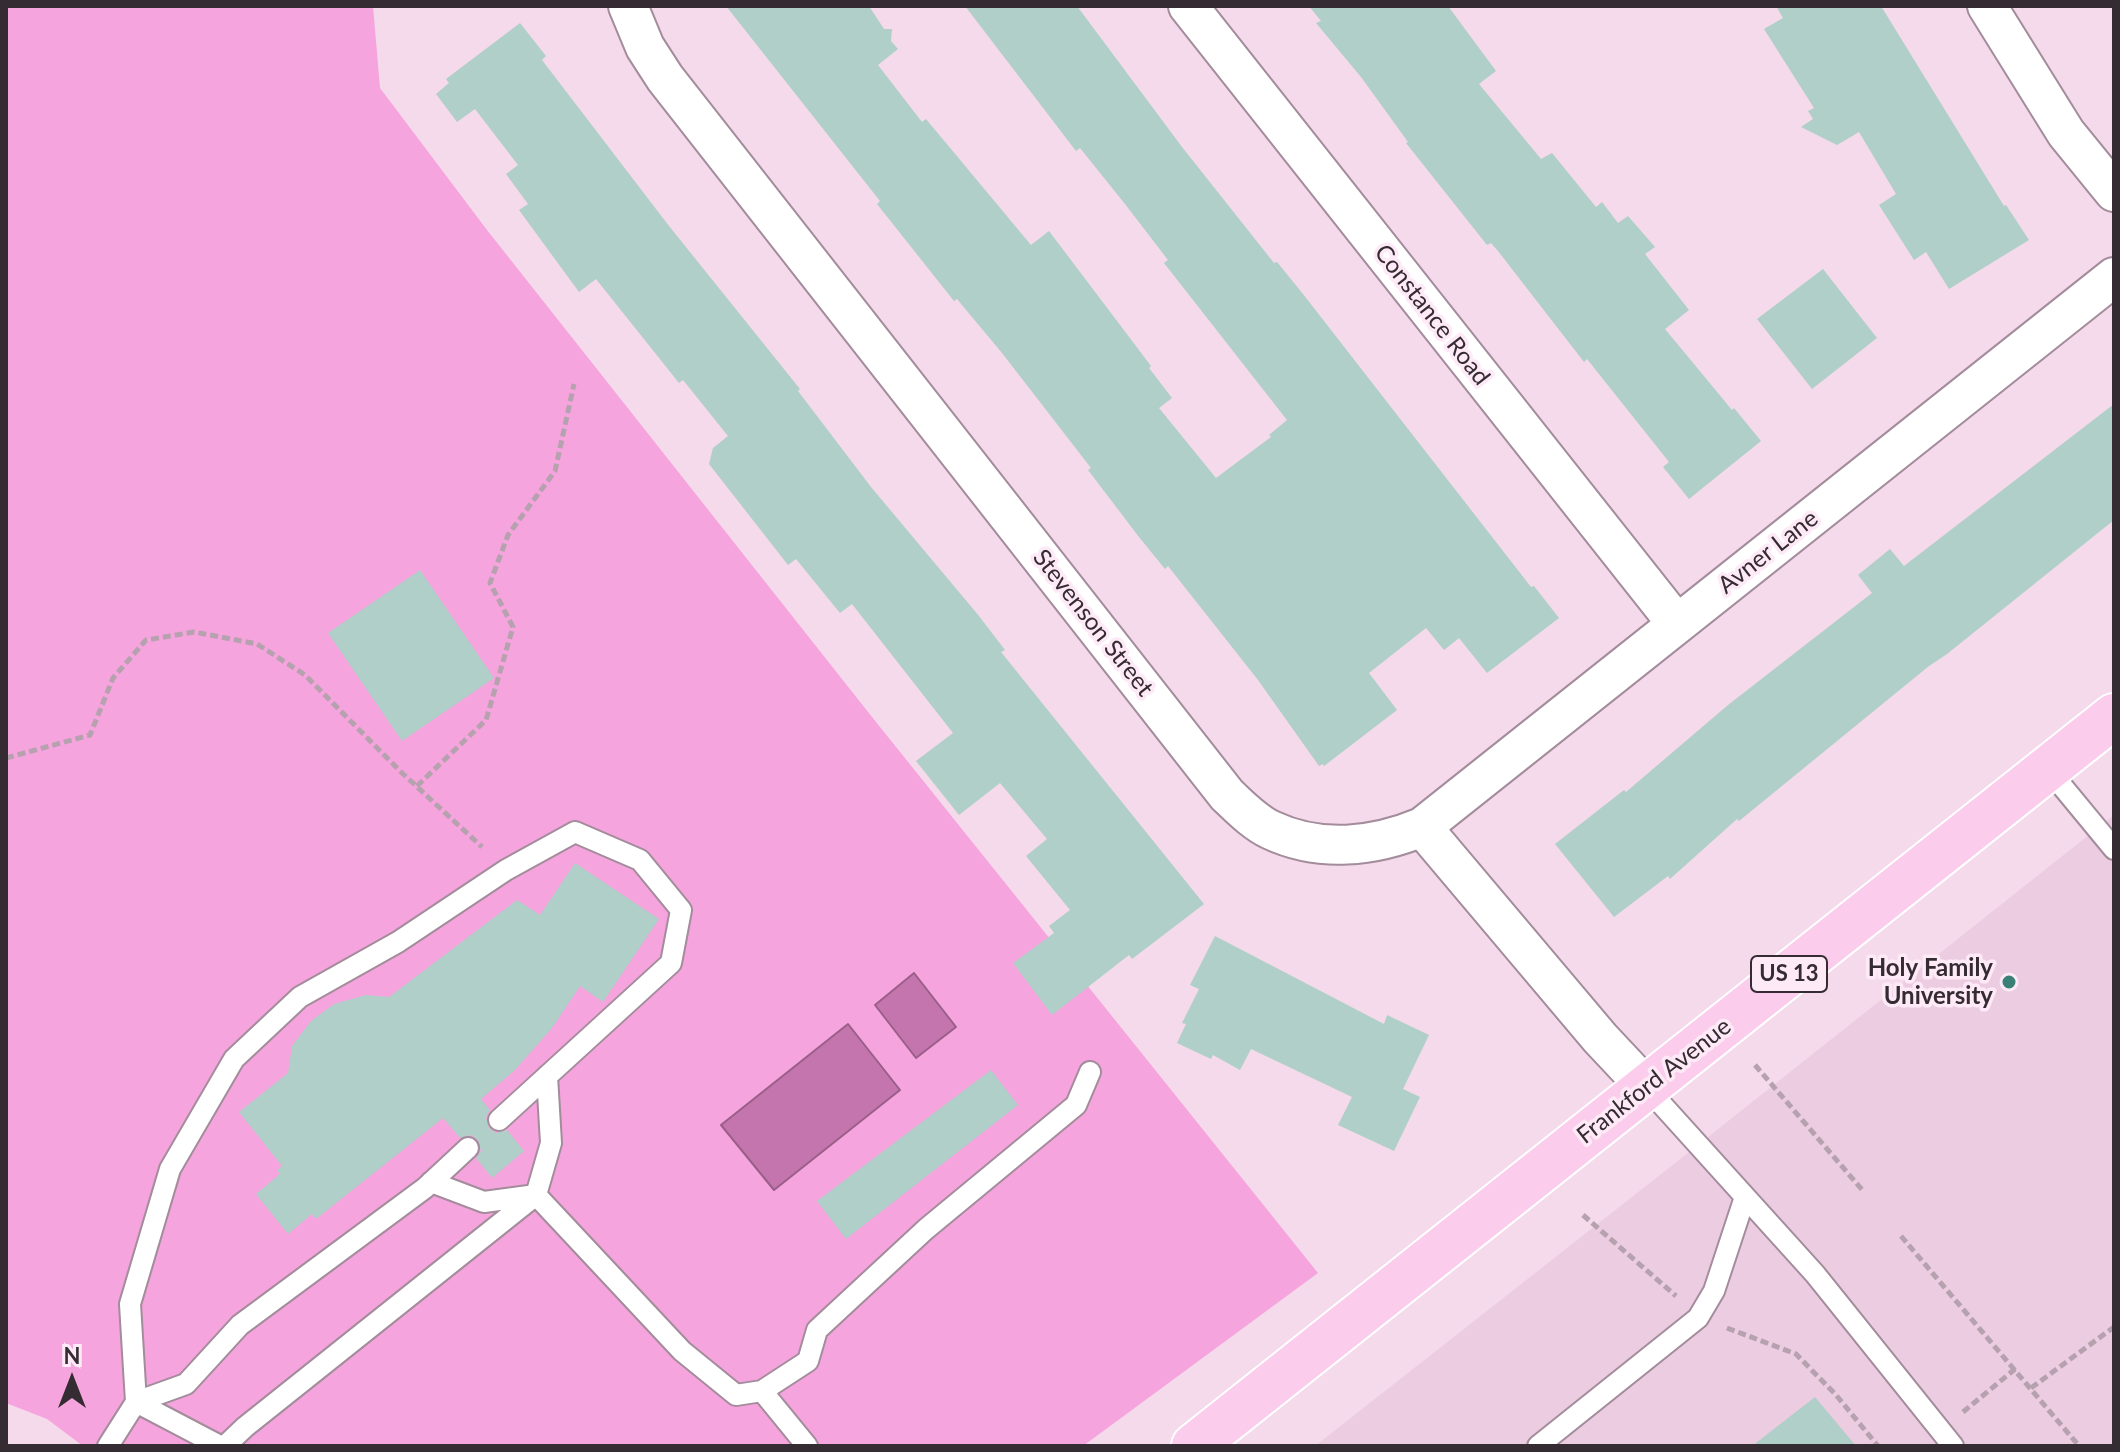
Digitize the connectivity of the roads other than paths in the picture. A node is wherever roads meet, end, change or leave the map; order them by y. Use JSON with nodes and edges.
{"nodes":[{"id":1,"x":628,"y":6,"type":"edge"},
{"id":2,"x":1188,"y":6,"type":"edge"},
{"id":3,"x":1987,"y":6,"type":"edge"},
{"id":4,"x":2114,"y":192,"type":"edge"},
{"id":5,"x":2114,"y":277,"type":"edge"},
{"id":6,"x":1677,"y":624,"type":"junction"},
{"id":7,"x":2114,"y":716,"type":"edge"},
{"id":8,"x":2048,"y":769,"type":"junction"},
{"id":9,"x":1422,"y":827,"type":"junction"},
{"id":10,"x":2114,"y":849,"type":"edge"},
{"id":11,"x":1090,"y":1072,"type":"dead end"},
{"id":12,"x":547,"y":1076,"type":"junction"},
{"id":13,"x":1646,"y":1087,"type":"junction"},
{"id":14,"x":499,"y":1120,"type":"dead end"},
{"id":15,"x":468,"y":1148,"type":"dead end"},
{"id":16,"x":431,"y":1182,"type":"junction"},
{"id":17,"x":536,"y":1195,"type":"junction"},
{"id":18,"x":1745,"y":1197,"type":"junction"},
{"id":19,"x":762,"y":1391,"type":"junction"},
{"id":20,"x":136,"y":1402,"type":"junction"},
{"id":21,"x":108,"y":1446,"type":"edge"},
{"id":22,"x":223,"y":1446,"type":"edge"},
{"id":23,"x":807,"y":1446,"type":"edge"},
{"id":24,"x":1194,"y":1446,"type":"edge"},
{"id":25,"x":1538,"y":1446,"type":"edge"},
{"id":26,"x":1953,"y":1446,"type":"edge"}],
"edges":[{"from":1,"to":9,"type":"street","name":"Stevenson Street"},
{"from":2,"to":6,"type":"street","name":"Constance Road"},
{"from":3,"to":4,"type":"street"},
{"from":5,"to":6,"type":"street","name":"Avner Lane"},
{"from":6,"to":9,"type":"street","name":"Avner Lane"},
{"from":7,"to":8,"type":"main road","name":"Frankford Avenue","number":"US 13"},
{"from":8,"to":10,"type":"lane"},
{"from":8,"to":13,"type":"main road","name":"Frankford Avenue","number":"US 13"},
{"from":9,"to":13,"type":"street"},
{"from":11,"to":19,"type":"lane"},
{"from":12,"to":14,"type":"lane"},
{"from":12,"to":17,"type":"lane"},
{"from":12,"to":20,"type":"lane"},
{"from":13,"to":18,"type":"lane"},
{"from":13,"to":24,"type":"main road","name":"Frankford Avenue","number":"US 13"},
{"from":15,"to":16,"type":"lane"},
{"from":16,"to":17,"type":"lane"},
{"from":16,"to":20,"type":"lane"},
{"from":17,"to":19,"type":"lane"},
{"from":17,"to":22,"type":"lane"},
{"from":18,"to":25,"type":"lane"},
{"from":18,"to":26,"type":"lane"},
{"from":19,"to":23,"type":"lane"},
{"from":20,"to":21,"type":"lane"},
{"from":20,"to":22,"type":"lane"}]}
